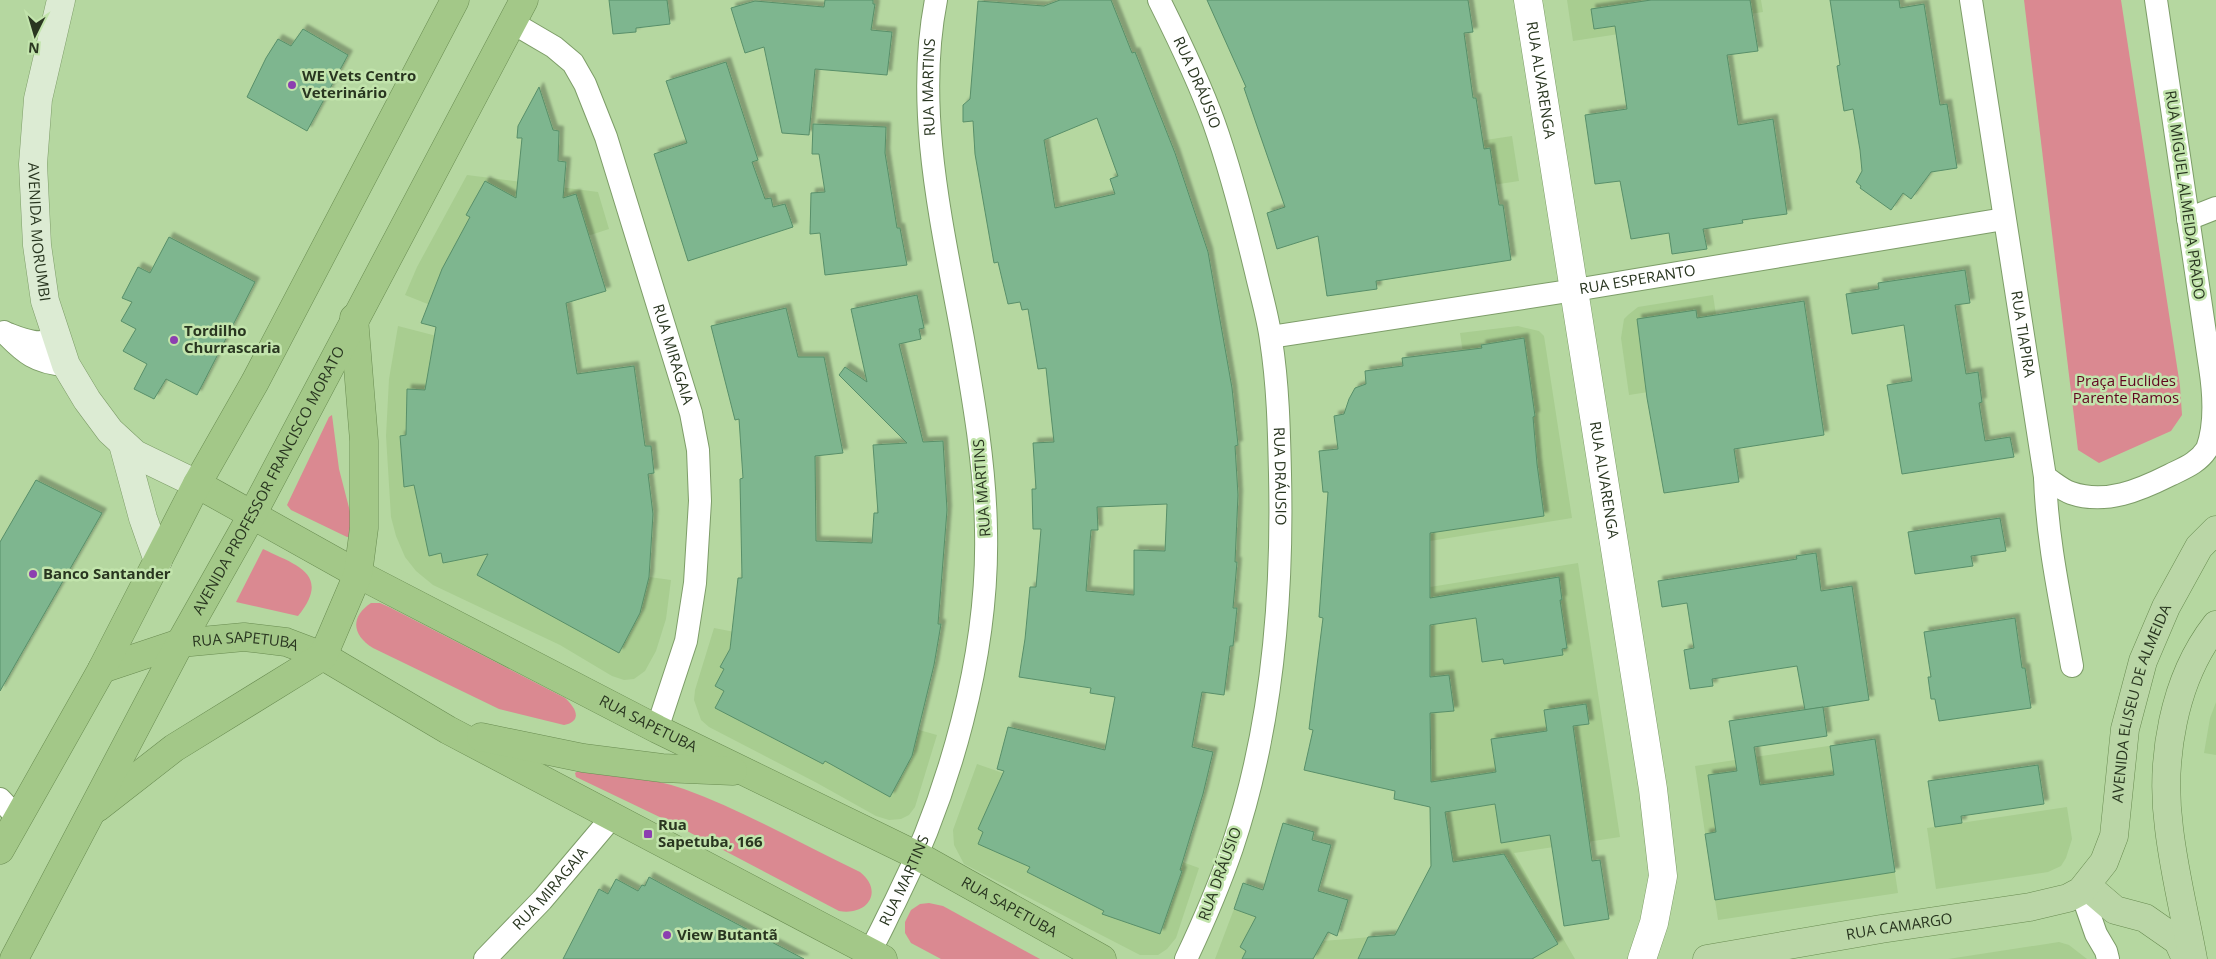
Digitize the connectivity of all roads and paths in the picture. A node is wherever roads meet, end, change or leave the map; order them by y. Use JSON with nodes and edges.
{"nodes":[{"id":1,"x":61,"y":0,"type":"edge"},
{"id":2,"x":455,"y":0,"type":"edge"},
{"id":3,"x":936,"y":0,"type":"edge"},
{"id":4,"x":1159,"y":0,"type":"edge"},
{"id":5,"x":1528,"y":0,"type":"edge"},
{"id":6,"x":1971,"y":0,"type":"edge"},
{"id":7,"x":2156,"y":0,"type":"edge"},
{"id":8,"x":518,"y":11,"type":"edge"},
{"id":9,"x":2216,"y":208,"type":"edge"},
{"id":10,"x":2004,"y":219,"type":"junction"},
{"id":11,"x":2188,"y":219,"type":"junction"},
{"id":12,"x":1575,"y":290,"type":"junction"},
{"id":13,"x":354,"y":318,"type":"junction"},
{"id":14,"x":2,"y":332,"type":"edge"},
{"id":15,"x":55,"y":335,"type":"junction"},
{"id":16,"x":1271,"y":337,"type":"junction"},
{"id":17,"x":66,"y":365,"type":"junction"},
{"id":18,"x":123,"y":444,"type":"junction"},
{"id":19,"x":2045,"y":478,"type":"junction"},
{"id":20,"x":197,"y":484,"type":"junction"},
{"id":21,"x":365,"y":508,"type":"junction"},
{"id":22,"x":252,"y":515,"type":"junction"},
{"id":23,"x":2216,"y":530,"type":"edge"},
{"id":24,"x":158,"y":561,"type":"junction"},
{"id":25,"x":358,"y":574,"type":"junction"},
{"id":26,"x":400,"y":596,"type":"junction"},
{"id":27,"x":2216,"y":625,"type":"edge"},
{"id":28,"x":180,"y":643,"type":"junction"},
{"id":29,"x":323,"y":656,"type":"junction"},
{"id":30,"x":2072,"y":666,"type":"dead end"},
{"id":31,"x":102,"y":669,"type":"junction"},
{"id":32,"x":657,"y":729,"type":"junction"},
{"id":33,"x":448,"y":730,"type":"junction"},
{"id":34,"x":744,"y":771,"type":"junction"},
{"id":35,"x":9,"y":808,"type":"edge"},
{"id":36,"x":90,"y":814,"type":"junction"},
{"id":37,"x":613,"y":816,"type":"junction"},
{"id":38,"x":0,"y":850,"type":"edge"},
{"id":39,"x":918,"y":856,"type":"junction"},
{"id":40,"x":2084,"y":888,"type":"junction"},
{"id":41,"x":2115,"y":910,"type":"junction"},
{"id":42,"x":2096,"y":934,"type":"junction"},
{"id":43,"x":873,"y":957,"type":"edge"},
{"id":44,"x":14,"y":959,"type":"edge"},
{"id":45,"x":484,"y":959,"type":"edge"},
{"id":46,"x":1102,"y":959,"type":"edge"},
{"id":47,"x":1186,"y":959,"type":"edge"},
{"id":48,"x":1642,"y":959,"type":"edge"},
{"id":49,"x":1707,"y":959,"type":"edge"},
{"id":50,"x":2108,"y":959,"type":"edge"},
{"id":51,"x":2186,"y":959,"type":"edge"},
{"id":52,"x":2193,"y":959,"type":"edge"}],
"edges":[{"from":1,"to":15,"type":"main road","name":"AVENIDA MORUMBI"},
{"from":2,"to":20,"type":"highway"},
{"from":3,"to":39,"type":"street","name":"RUA MARTINS"},
{"from":4,"to":16,"type":"street","name":"RUA DRÁUSIO"},
{"from":5,"to":12,"type":"street","name":"RUA ALVARENGA"},
{"from":6,"to":10,"type":"street","name":"RUA TIAPIRA"},
{"from":7,"to":11,"type":"street","name":"RUA MIGUEL ALMEIDA PRADO"},
{"from":8,"to":13,"type":"highway","name":"AVENIDA PROFESSOR FRANCISCO MORATO"},
{"from":8,"to":32,"type":"street","name":"RUA MIRAGAIA"},
{"from":9,"to":11,"type":"street"},
{"from":10,"to":12,"type":"street","name":"RUA ESPERANTO"},
{"from":10,"to":19,"type":"street","name":"RUA TIAPIRA"},
{"from":11,"to":19,"type":"street","name":"RUA MIGUEL ALMEIDA PRADO"},
{"from":12,"to":16,"type":"street","name":"RUA ESPERANTO"},
{"from":12,"to":48,"type":"street","name":"RUA ALVARENGA"},
{"from":13,"to":21,"type":"highway"},
{"from":13,"to":22,"type":"highway","name":"AVENIDA PROFESSOR FRANCISCO MORATO"},
{"from":14,"to":15,"type":"street"},
{"from":14,"to":17,"type":"street"},
{"from":15,"to":17,"type":"main road","name":"AVENIDA MORUMBI"},
{"from":16,"to":47,"type":"street","name":"RUA DRÁUSIO"},
{"from":17,"to":18,"type":"main road","name":"AVENIDA MORUMBI"},
{"from":18,"to":20,"type":"main road","name":"AVENIDA MORUMBI"},
{"from":18,"to":24,"type":"main road","name":"AVENIDA MORUMBI"},
{"from":19,"to":30,"type":"street","name":"RUA TIAPIRA"},
{"from":20,"to":22,"type":"highway","name":"RUA SAPETUBA"},
{"from":20,"to":24,"type":"highway"},
{"from":21,"to":25,"type":"highway"},
{"from":21,"to":26,"type":"highway"},
{"from":22,"to":25,"type":"highway","name":"RUA SAPETUBA"},
{"from":22,"to":28,"type":"highway","name":"AVENIDA PROFESSOR FRANCISCO MORATO"},
{"from":23,"to":40,"type":"main road","name":"AVENIDA ELISEU DE ALMEIDA"},
{"from":24,"to":31,"type":"highway"},
{"from":25,"to":26,"type":"highway","name":"RUA SAPETUBA"},
{"from":25,"to":29,"type":"highway"},
{"from":26,"to":32,"type":"highway","name":"RUA SAPETUBA"},
{"from":27,"to":52,"type":"main road"},
{"from":28,"to":29,"type":"highway","name":"RUA SAPETUBA"},
{"from":28,"to":31,"type":"highway","name":"RUA SAPETUBA"},
{"from":28,"to":36,"type":"highway","name":"AVENIDA PROFESSOR FRANCISCO MORATO"},
{"from":29,"to":33,"type":"highway","name":"RUA SAPETUBA"},
{"from":29,"to":36,"type":"highway"},
{"from":31,"to":35,"type":"highway"},
{"from":32,"to":34,"type":"highway","name":"RUA SAPETUBA"},
{"from":33,"to":34,"type":"highway"},
{"from":33,"to":37,"type":"highway","name":"RUA SAPETUBA"},
{"from":34,"to":39,"type":"highway","name":"RUA SAPETUBA"},
{"from":35,"to":38,"type":"highway"},
{"from":36,"to":44,"type":"highway","name":"AVENIDA PROFESSOR FRANCISCO MORATO"},
{"from":37,"to":43,"type":"highway","name":"RUA SAPETUBA"},
{"from":37,"to":45,"type":"street","name":"RUA MIRAGAIA"},
{"from":39,"to":43,"type":"street","name":"RUA MARTINS"},
{"from":39,"to":46,"type":"highway","name":"RUA SAPETUBA"},
{"from":40,"to":41,"type":"main road"},
{"from":40,"to":42,"type":"street"},
{"from":40,"to":49,"type":"main road","name":"RUA CAMARGO"},
{"from":41,"to":42,"type":"street"},
{"from":41,"to":51,"type":"main road"},
{"from":42,"to":50,"type":"street"}]}
